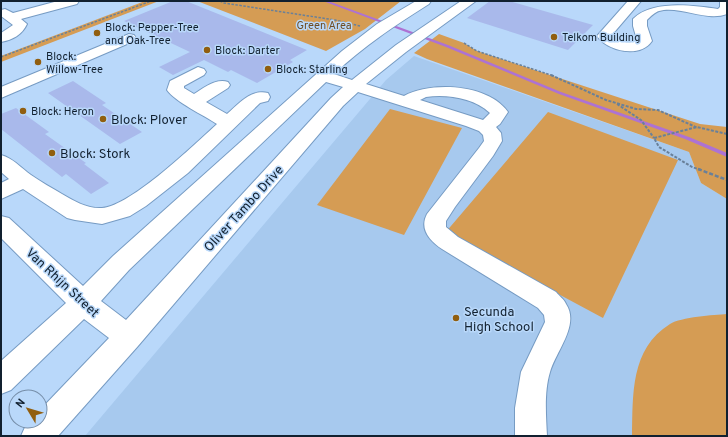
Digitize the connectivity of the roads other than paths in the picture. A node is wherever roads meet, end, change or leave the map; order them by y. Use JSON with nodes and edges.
{"nodes":[{"id":1,"x":73,"y":1,"type":"edge"},
{"id":2,"x":425,"y":1,"type":"edge"},
{"id":3,"x":470,"y":1,"type":"edge"},
{"id":4,"x":635,"y":1,"type":"edge"},
{"id":5,"x":726,"y":1,"type":"edge"},
{"id":6,"x":4,"y":12,"type":"edge"},
{"id":7,"x":1,"y":38,"type":"edge"},
{"id":8,"x":129,"y":38,"type":"dead end"},
{"id":9,"x":58,"y":68,"type":"junction"},
{"id":10,"x":198,"y":72,"type":"dead end"},
{"id":11,"x":323,"y":76,"type":"junction"},
{"id":12,"x":73,"y":77,"type":"dead end"},
{"id":13,"x":21,"y":84,"type":"junction"},
{"id":14,"x":222,"y":85,"type":"dead end"},
{"id":15,"x":354,"y":86,"type":"junction"},
{"id":16,"x":1,"y":93,"type":"edge"},
{"id":17,"x":36,"y":93,"type":"dead end"},
{"id":18,"x":262,"y":97,"type":"dead end"},
{"id":19,"x":193,"y":102,"type":"junction"},
{"id":20,"x":228,"y":123,"type":"junction"},
{"id":21,"x":1,"y":161,"type":"edge"},
{"id":22,"x":23,"y":180,"type":"junction"},
{"id":23,"x":1,"y":192,"type":"edge"},
{"id":24,"x":1,"y":224,"type":"edge"},
{"id":25,"x":83,"y":303,"type":"junction"},
{"id":26,"x":128,"y":337,"type":"junction"},
{"id":27,"x":1,"y":380,"type":"edge"},
{"id":28,"x":37,"y":436,"type":"edge"},
{"id":29,"x":531,"y":436,"type":"edge"}],
"edges":[{"from":1,"to":6,"type":"street"},
{"from":2,"to":11,"type":"street"},
{"from":3,"to":15,"type":"street","name":"Oliver Tambo Drive"},
{"from":4,"to":5,"type":"street"},
{"from":6,"to":7,"type":"street"},
{"from":8,"to":9,"type":"street"},
{"from":9,"to":12,"type":"street"},
{"from":9,"to":13,"type":"street"},
{"from":10,"to":19,"type":"street"},
{"from":11,"to":15,"type":"street"},
{"from":11,"to":25,"type":"street"},
{"from":13,"to":16,"type":"street"},
{"from":13,"to":17,"type":"street"},
{"from":14,"to":19,"type":"street"},
{"from":15,"to":26,"type":"street","name":"Oliver Tambo Drive"},
{"from":15,"to":29,"type":"street"},
{"from":18,"to":20,"type":"street"},
{"from":19,"to":20,"type":"street"},
{"from":20,"to":22,"type":"street"},
{"from":21,"to":22,"type":"street"},
{"from":22,"to":23,"type":"street"},
{"from":24,"to":25,"type":"street","name":"Van Rhijn Street"},
{"from":25,"to":26,"type":"street","name":"Van Rhijn Street"},
{"from":25,"to":27,"type":"street"},
{"from":26,"to":28,"type":"street","name":"Oliver Tambo Drive"}]}
